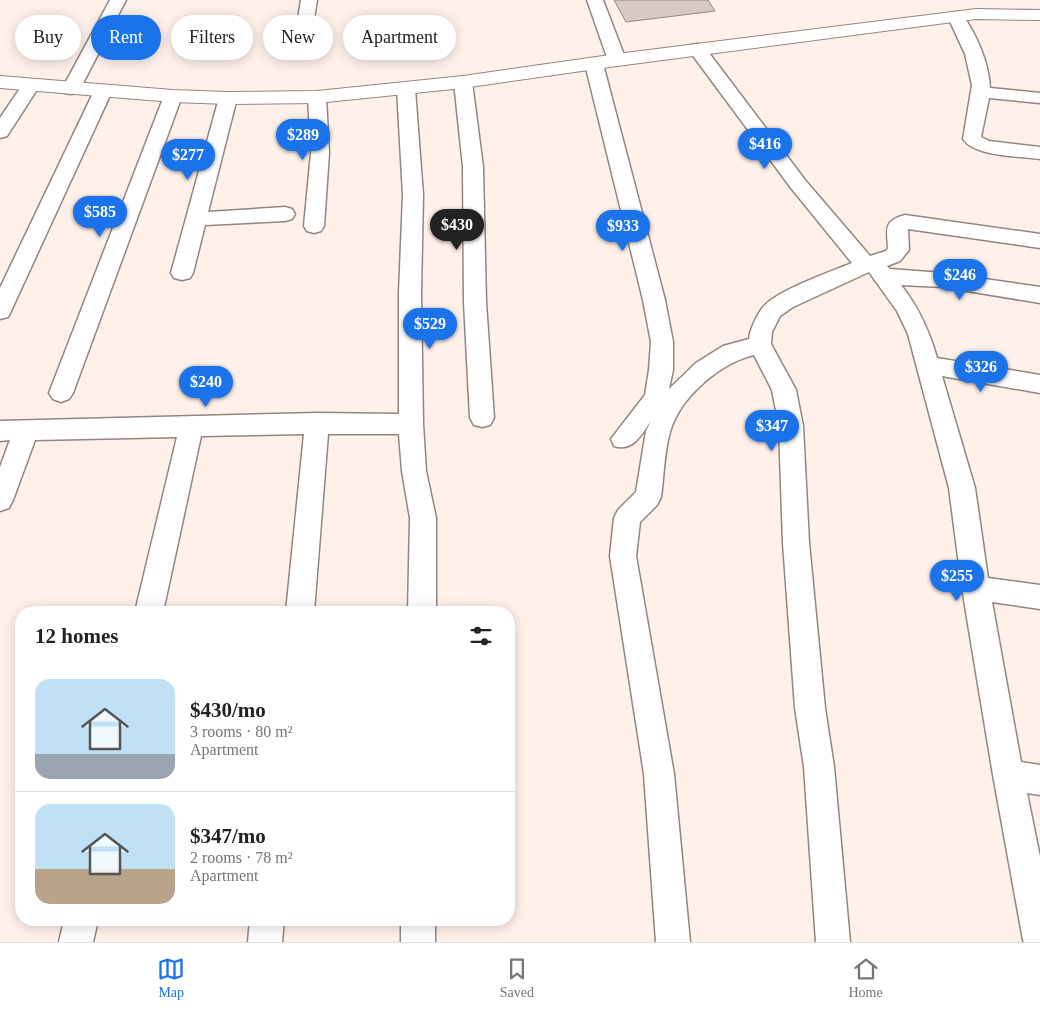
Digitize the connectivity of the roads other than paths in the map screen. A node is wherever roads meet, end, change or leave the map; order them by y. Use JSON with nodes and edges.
{"nodes":[{"id":1,"x":118,"y":0,"type":"edge"},
{"id":2,"x":309,"y":0,"type":"edge"},
{"id":3,"x":596,"y":0,"type":"edge"},
{"id":4,"x":306,"y":15,"type":"edge"},
{"id":5,"x":1040,"y":15,"type":"edge"},
{"id":6,"x":956,"y":16,"type":"junction"},
{"id":7,"x":697,"y":49,"type":"junction"},
{"id":8,"x":617,"y":60,"type":"junction"},
{"id":9,"x":594,"y":64,"type":"junction"},
{"id":10,"x":0,"y":82,"type":"edge"},
{"id":11,"x":463,"y":82,"type":"junction"},
{"id":12,"x":30,"y":85,"type":"junction"},
{"id":13,"x":71,"y":89,"type":"junction"},
{"id":14,"x":406,"y":89,"type":"junction"},
{"id":15,"x":103,"y":91,"type":"junction"},
{"id":16,"x":981,"y":92,"type":"junction"},
{"id":17,"x":173,"y":96,"type":"junction"},
{"id":18,"x":317,"y":97,"type":"junction"},
{"id":19,"x":228,"y":98,"type":"junction"},
{"id":20,"x":1040,"y":98,"type":"edge"},
{"id":21,"x":0,"y":132,"type":"edge"},
{"id":22,"x":1040,"y":153,"type":"edge"},
{"id":23,"x":285,"y":214,"type":"dead end"},
{"id":24,"x":196,"y":219,"type":"junction"},
{"id":25,"x":314,"y":226,"type":"dead end"},
{"id":26,"x":1040,"y":241,"type":"edge"},
{"id":27,"x":874,"y":268,"type":"junction"},
{"id":28,"x":182,"y":273,"type":"dead end"},
{"id":29,"x":1040,"y":295,"type":"edge"},
{"id":30,"x":0,"y":311,"type":"edge"},
{"id":31,"x":760,"y":345,"type":"junction"},
{"id":32,"x":927,"y":365,"type":"junction"},
{"id":33,"x":1040,"y":384,"type":"edge"},
{"id":34,"x":61,"y":393,"type":"dead end"},
{"id":35,"x":482,"y":418,"type":"dead end"},
{"id":36,"x":317,"y":423,"type":"junction"},
{"id":37,"x":411,"y":424,"type":"junction"},
{"id":38,"x":191,"y":428,"type":"junction"},
{"id":39,"x":0,"y":431,"type":"edge"},
{"id":40,"x":26,"y":431,"type":"junction"},
{"id":41,"x":623,"y":439,"type":"dead end"},
{"id":42,"x":0,"y":500,"type":"edge"},
{"id":43,"x":976,"y":588,"type":"junction"},
{"id":44,"x":1040,"y":597,"type":"edge"},
{"id":45,"x":150,"y":606,"type":"edge"},
{"id":46,"x":301,"y":606,"type":"edge"},
{"id":47,"x":422,"y":606,"type":"edge"},
{"id":48,"x":1008,"y":775,"type":"junction"},
{"id":49,"x":1040,"y":780,"type":"edge"},
{"id":50,"x":80,"y":926,"type":"edge"},
{"id":51,"x":266,"y":926,"type":"edge"},
{"id":52,"x":418,"y":926,"type":"edge"},
{"id":53,"x":1040,"y":940,"type":"edge"},
{"id":54,"x":76,"y":942,"type":"edge"},
{"id":55,"x":264,"y":942,"type":"edge"},
{"id":56,"x":418,"y":942,"type":"edge"},
{"id":57,"x":673,"y":942,"type":"edge"},
{"id":58,"x":833,"y":942,"type":"edge"}],
"edges":[{"from":1,"to":13,"type":"street"},
{"from":2,"to":4,"type":"street"},
{"from":3,"to":8,"type":"street"},
{"from":5,"to":6,"type":"main road"},
{"from":6,"to":7,"type":"main road"},
{"from":6,"to":16,"type":"street"},
{"from":7,"to":8,"type":"main road"},
{"from":7,"to":27,"type":"street"},
{"from":8,"to":9,"type":"main road"},
{"from":9,"to":11,"type":"main road"},
{"from":9,"to":41,"type":"street"},
{"from":10,"to":12,"type":"main road"},
{"from":11,"to":14,"type":"main road"},
{"from":11,"to":35,"type":"street"},
{"from":12,"to":13,"type":"main road"},
{"from":12,"to":21,"type":"street"},
{"from":13,"to":15,"type":"main road"},
{"from":14,"to":18,"type":"main road"},
{"from":14,"to":37,"type":"street"},
{"from":15,"to":17,"type":"main road"},
{"from":15,"to":30,"type":"street"},
{"from":16,"to":20,"type":"street"},
{"from":16,"to":22,"type":"street"},
{"from":17,"to":19,"type":"main road"},
{"from":17,"to":34,"type":"street"},
{"from":18,"to":19,"type":"main road"},
{"from":18,"to":25,"type":"street"},
{"from":19,"to":24,"type":"street"},
{"from":23,"to":24,"type":"street"},
{"from":24,"to":28,"type":"street"},
{"from":26,"to":27,"type":"street"},
{"from":27,"to":29,"type":"street"},
{"from":27,"to":31,"type":"street"},
{"from":27,"to":32,"type":"street"},
{"from":31,"to":57,"type":"street"},
{"from":31,"to":58,"type":"street"},
{"from":32,"to":33,"type":"street"},
{"from":32,"to":43,"type":"street"},
{"from":36,"to":37,"type":"street"},
{"from":36,"to":38,"type":"street"},
{"from":36,"to":46,"type":"street"},
{"from":37,"to":47,"type":"street"},
{"from":38,"to":40,"type":"street"},
{"from":38,"to":45,"type":"street"},
{"from":39,"to":40,"type":"street"},
{"from":40,"to":42,"type":"street"},
{"from":43,"to":44,"type":"street"},
{"from":43,"to":48,"type":"street"},
{"from":48,"to":49,"type":"street"},
{"from":48,"to":53,"type":"street"},
{"from":50,"to":54,"type":"street"},
{"from":51,"to":55,"type":"street"},
{"from":52,"to":56,"type":"street"}]}
